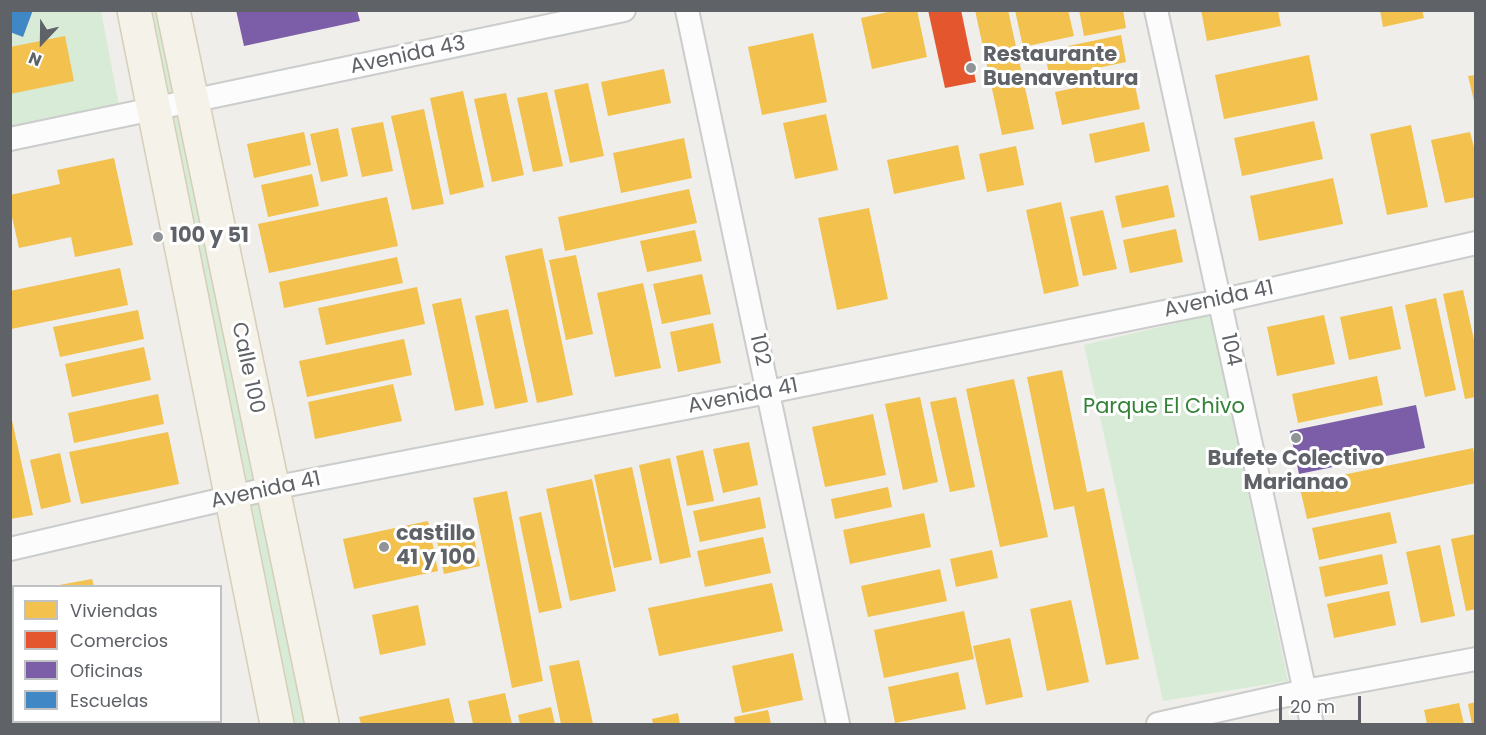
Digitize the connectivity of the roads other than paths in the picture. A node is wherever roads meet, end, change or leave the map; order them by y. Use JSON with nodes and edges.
{"nodes":[{"id":1,"x":134,"y":10,"type":"edge"},
{"id":2,"x":173,"y":10,"type":"edge"},
{"id":3,"x":624,"y":10,"type":"edge"},
{"id":4,"x":687,"y":10,"type":"edge"},
{"id":5,"x":1156,"y":10,"type":"edge"},
{"id":6,"x":192,"y":101,"type":"junction"},
{"id":7,"x":155,"y":109,"type":"junction"},
{"id":8,"x":10,"y":139,"type":"edge"},
{"id":9,"x":1476,"y":243,"type":"edge"},
{"id":10,"x":1219,"y":301,"type":"junction"},
{"id":11,"x":768,"y":392,"type":"junction"},
{"id":12,"x":272,"y":488,"type":"junction"},
{"id":13,"x":232,"y":498,"type":"junction"},
{"id":14,"x":10,"y":549,"type":"edge"},
{"id":15,"x":1476,"y":659,"type":"edge"},
{"id":16,"x":1305,"y":691,"type":"junction"},
{"id":17,"x":277,"y":724,"type":"edge"},
{"id":18,"x":322,"y":724,"type":"edge"},
{"id":19,"x":838,"y":724,"type":"edge"},
{"id":20,"x":1158,"y":724,"type":"edge"},
{"id":21,"x":1312,"y":724,"type":"edge"}],
"edges":[{"from":1,"to":7,"type":"main road","name":"Calle 100"},
{"from":2,"to":6,"type":"main road","name":"Calle 100"},
{"from":3,"to":6,"type":"street","name":"Avenida 43"},
{"from":4,"to":11,"type":"street","name":"102"},
{"from":5,"to":10,"type":"street","name":"104"},
{"from":6,"to":7,"type":"street","name":"Avenida 43"},
{"from":6,"to":12,"type":"main road","name":"Calle 100"},
{"from":7,"to":8,"type":"street"},
{"from":7,"to":13,"type":"main road","name":"Calle 100"},
{"from":9,"to":10,"type":"street","name":"Avenida 41"},
{"from":10,"to":11,"type":"street","name":"Avenida 41"},
{"from":10,"to":16,"type":"street","name":"104"},
{"from":11,"to":12,"type":"street","name":"Avenida 41"},
{"from":11,"to":19,"type":"street","name":"102"},
{"from":12,"to":13,"type":"street","name":"Avenida 41"},
{"from":12,"to":18,"type":"main road","name":"Calle 100"},
{"from":13,"to":14,"type":"street","name":"Avenida 41"},
{"from":13,"to":17,"type":"main road","name":"Calle 100"},
{"from":15,"to":16,"type":"street"},
{"from":16,"to":20,"type":"street"},
{"from":16,"to":21,"type":"street","name":"104"}]}
